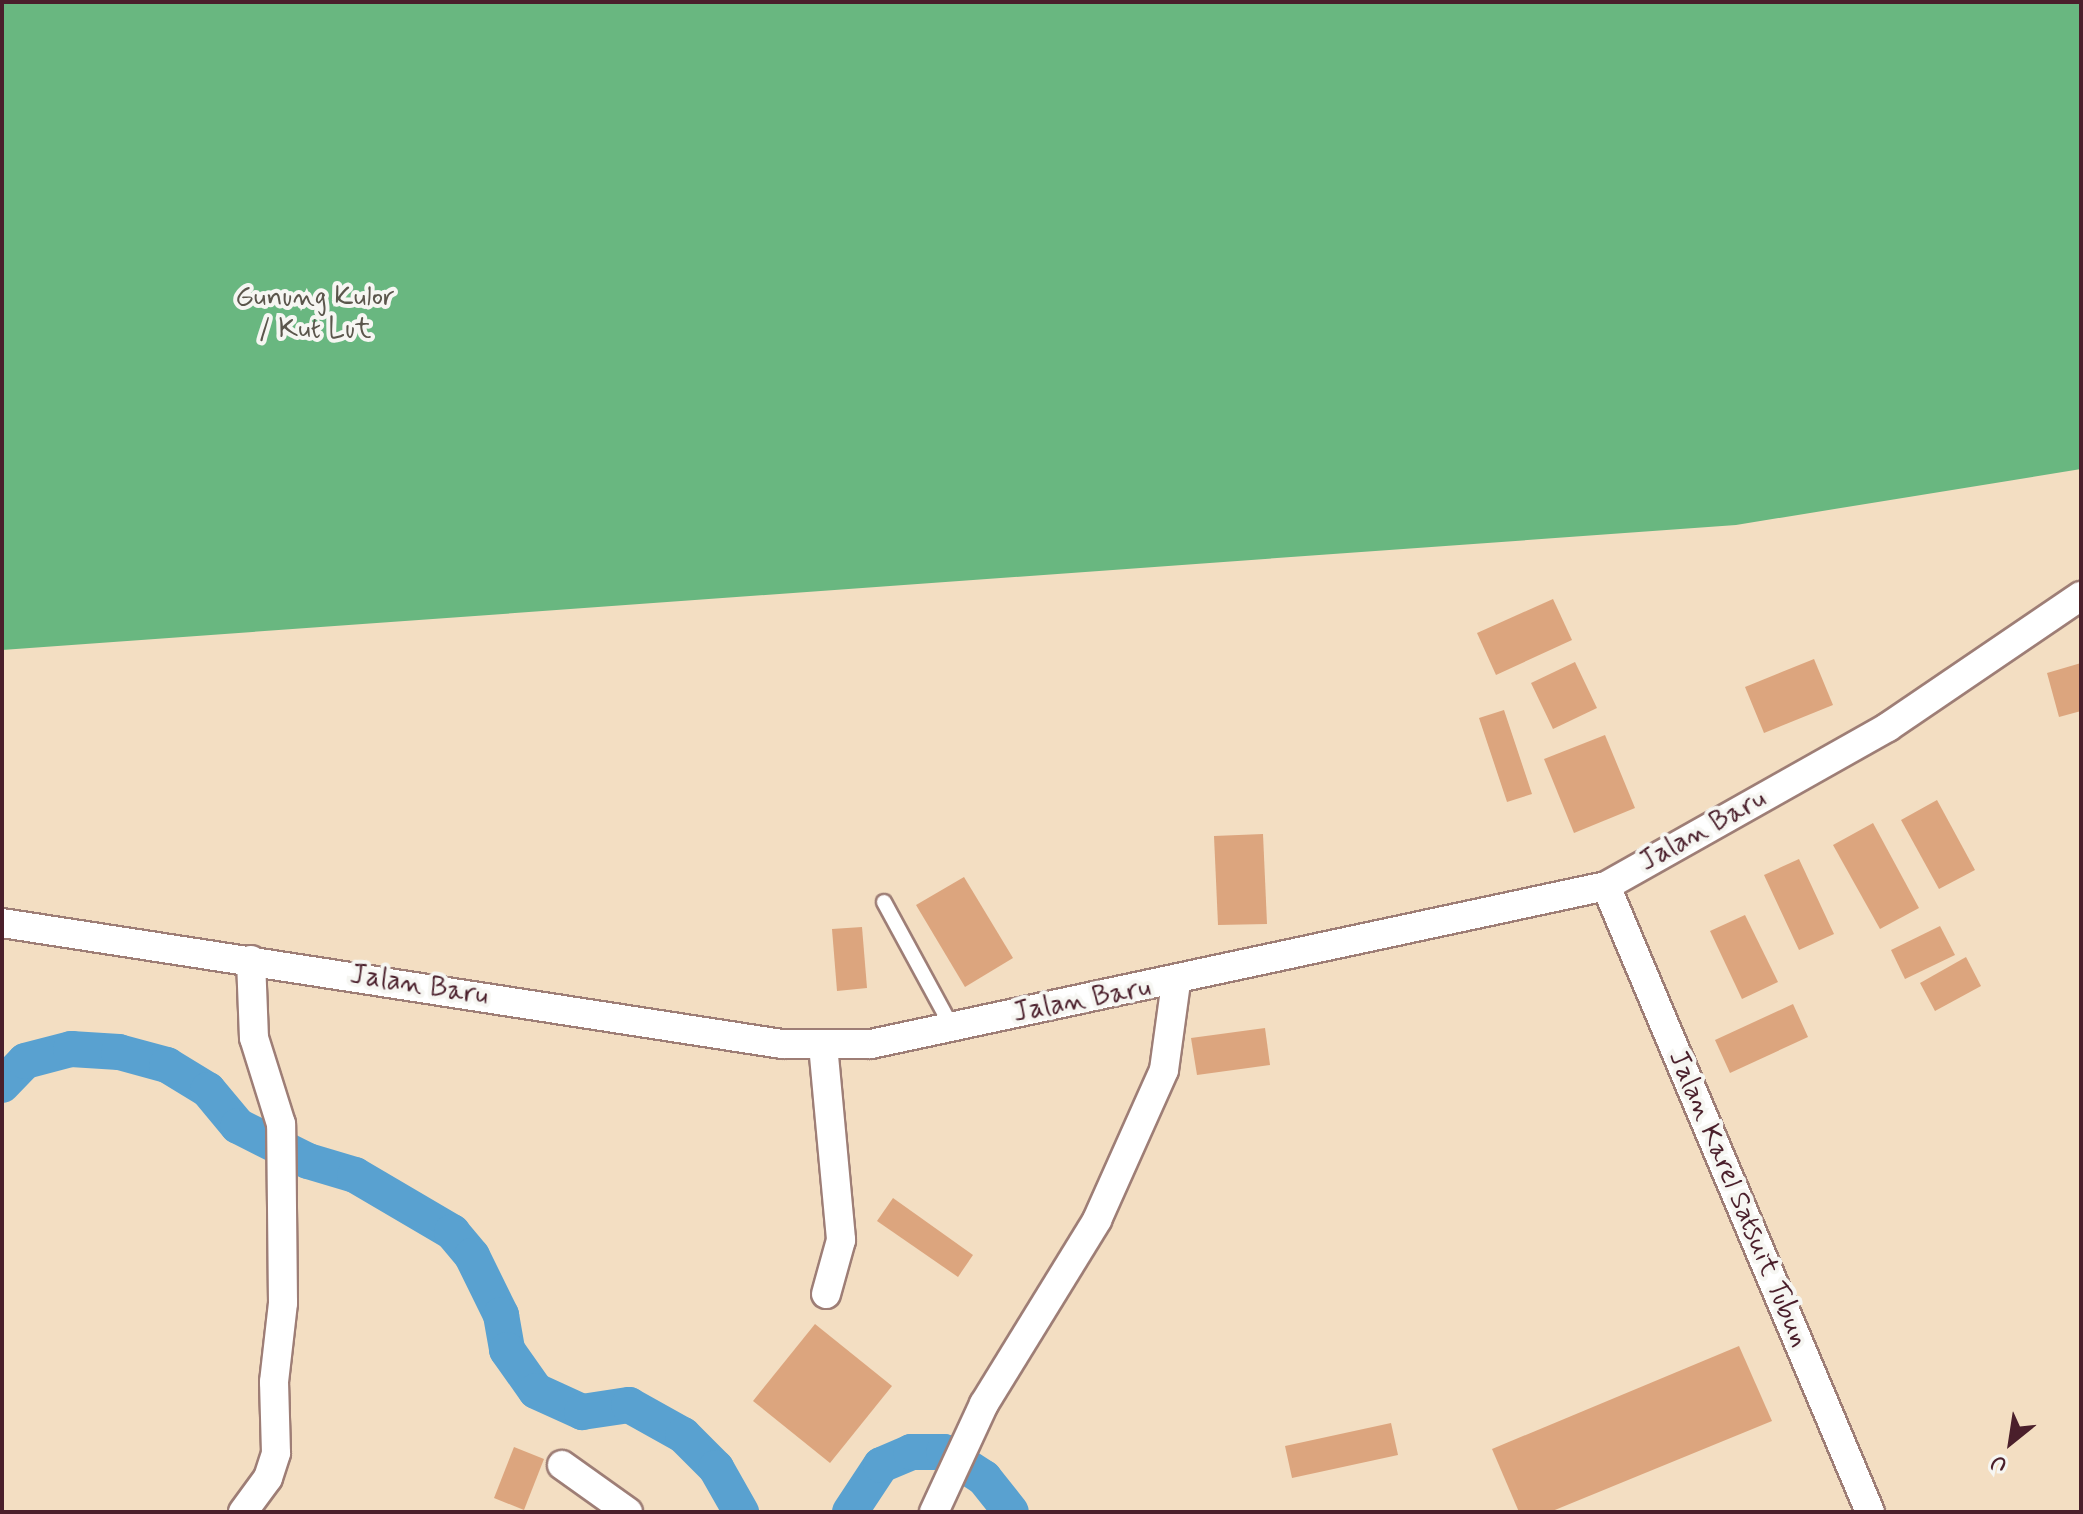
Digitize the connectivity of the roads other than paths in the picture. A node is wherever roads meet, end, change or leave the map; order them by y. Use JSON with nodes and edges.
{"nodes":[{"id":1,"x":2081,"y":596,"type":"edge"},
{"id":2,"x":1606,"y":886,"type":"junction"},
{"id":3,"x":884,"y":902,"type":"dead end"},
{"id":4,"x":2,"y":923,"type":"edge"},
{"id":5,"x":251,"y":960,"type":"junction"},
{"id":6,"x":1176,"y":982,"type":"junction"},
{"id":7,"x":952,"y":1027,"type":"junction"},
{"id":8,"x":823,"y":1045,"type":"junction"},
{"id":9,"x":826,"y":1294,"type":"dead end"},
{"id":10,"x":562,"y":1465,"type":"dead end"},
{"id":11,"x":268,"y":1478,"type":"junction"},
{"id":12,"x":937,"y":1506,"type":"edge"},
{"id":13,"x":243,"y":1512,"type":"edge"},
{"id":14,"x":271,"y":1512,"type":"edge"},
{"id":15,"x":628,"y":1512,"type":"edge"},
{"id":16,"x":1870,"y":1512,"type":"edge"}],
"edges":[{"from":1,"to":2,"type":"street","name":"Jalan Baru"},
{"from":2,"to":6,"type":"street","name":"Jalan Baru"},
{"from":2,"to":16,"type":"street","name":"Jalan Karel Satsuit Tubun"},
{"from":3,"to":7,"type":"lane"},
{"from":4,"to":5,"type":"street","name":"Jalan Baru"},
{"from":5,"to":8,"type":"street","name":"Jalan Baru"},
{"from":5,"to":11,"type":"street"},
{"from":6,"to":7,"type":"street","name":"Jalan Baru"},
{"from":6,"to":12,"type":"street"},
{"from":7,"to":8,"type":"street","name":"Jalan Baru"},
{"from":8,"to":9,"type":"street"},
{"from":10,"to":15,"type":"street"},
{"from":11,"to":13,"type":"street"},
{"from":11,"to":14,"type":"street"}]}
